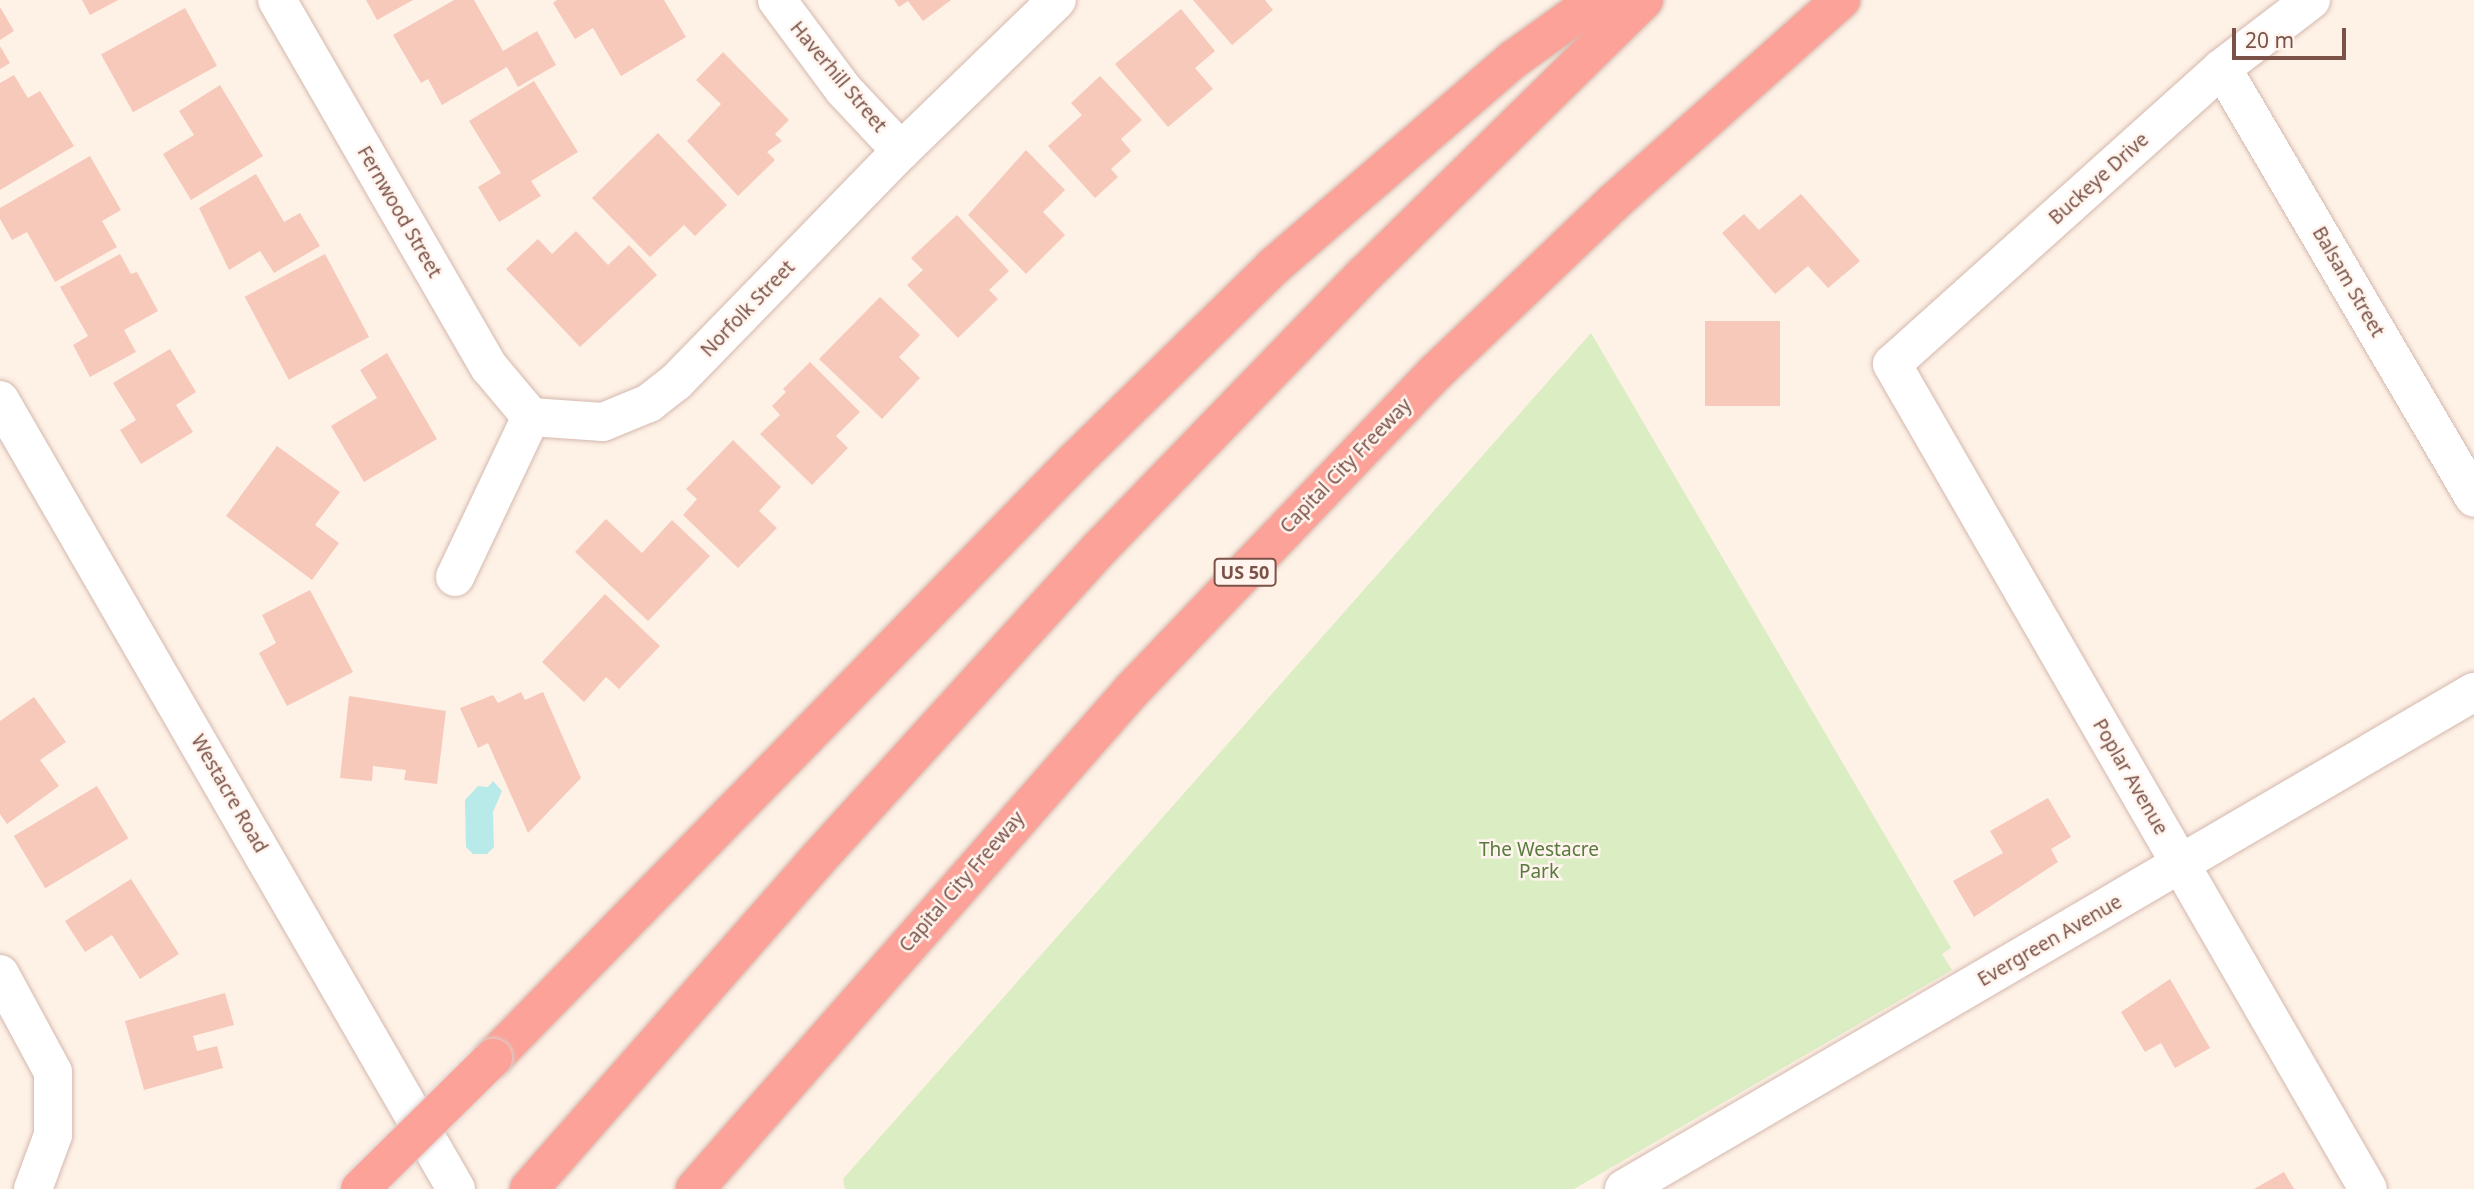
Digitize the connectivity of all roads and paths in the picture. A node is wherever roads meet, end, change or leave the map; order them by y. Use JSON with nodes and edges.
{"nodes":[{"id":1,"x":277,"y":0,"type":"edge"},
{"id":2,"x":777,"y":0,"type":"edge"},
{"id":3,"x":1057,"y":0,"type":"edge"},
{"id":4,"x":1596,"y":0,"type":"edge"},
{"id":5,"x":1644,"y":0,"type":"edge"},
{"id":6,"x":1840,"y":0,"type":"edge"},
{"id":7,"x":2311,"y":0,"type":"edge"},
{"id":8,"x":2222,"y":68,"type":"junction"},
{"id":9,"x":901,"y":151,"type":"junction"},
{"id":10,"x":1892,"y":364,"type":"joint"},
{"id":11,"x":0,"y":400,"type":"edge"},
{"id":12,"x":531,"y":416,"type":"junction"},
{"id":13,"x":2474,"y":497,"type":"edge"},
{"id":14,"x":455,"y":577,"type":"dead end"},
{"id":15,"x":2474,"y":692,"type":"edge"},
{"id":16,"x":2181,"y":865,"type":"junction"},
{"id":17,"x":0,"y":974,"type":"edge"},
{"id":18,"x":33,"y":1189,"type":"edge"},
{"id":19,"x":360,"y":1189,"type":"edge"},
{"id":20,"x":456,"y":1189,"type":"edge"},
{"id":21,"x":529,"y":1189,"type":"edge"},
{"id":22,"x":695,"y":1189,"type":"edge"},
{"id":23,"x":1624,"y":1189,"type":"edge"},
{"id":24,"x":2368,"y":1189,"type":"edge"}],
"edges":[{"from":1,"to":12,"type":"street","name":"Fernwood Street"},
{"from":2,"to":9,"type":"street","name":"Haverhill Street"},
{"from":3,"to":9,"type":"street","name":"Norfolk Street"},
{"from":4,"to":19,"type":"highway","bridge":true},
{"from":5,"to":21,"type":"highway"},
{"from":6,"to":22,"type":"highway","name":"Capital City Freeway","number":"US 50"},
{"from":7,"to":8,"type":"street","name":"Buckeye Drive"},
{"from":8,"to":10,"type":"street","name":"Buckeye Drive"},
{"from":8,"to":13,"type":"street","name":"Balsam Street"},
{"from":9,"to":12,"type":"street","name":"Norfolk Street"},
{"from":10,"to":16,"type":"street","name":"Poplar Avenue"},
{"from":11,"to":20,"type":"street","name":"Westacre Road"},
{"from":12,"to":14,"type":"street"},
{"from":15,"to":16,"type":"street","name":"Evergreen Avenue"},
{"from":16,"to":23,"type":"street","name":"Evergreen Avenue"},
{"from":16,"to":24,"type":"street","name":"Poplar Avenue"},
{"from":17,"to":18,"type":"street"}]}
